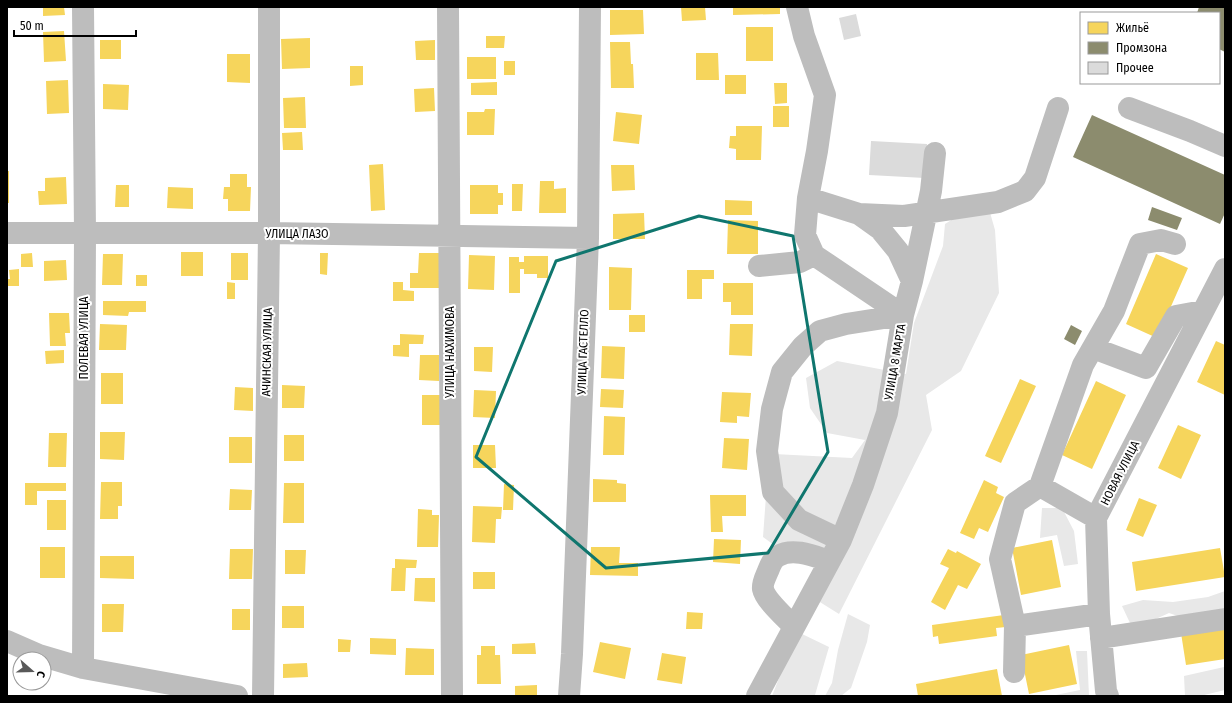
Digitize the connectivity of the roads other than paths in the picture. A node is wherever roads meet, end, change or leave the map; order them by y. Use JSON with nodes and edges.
{"nodes":[{"id":1,"x":83,"y":7,"type":"edge"},
{"id":2,"x":269,"y":7,"type":"edge"},
{"id":3,"x":448,"y":7,"type":"edge"},
{"id":4,"x":590,"y":7,"type":"edge"},
{"id":5,"x":797,"y":7,"type":"edge"},
{"id":6,"x":1058,"y":108,"type":"dead end"},
{"id":7,"x":1129,"y":108,"type":"dead end"},
{"id":8,"x":1225,"y":146,"type":"edge"},
{"id":9,"x":935,"y":153,"type":"dead end"},
{"id":10,"x":808,"y":198,"type":"junction"},
{"id":11,"x":927,"y":212,"type":"junction"},
{"id":12,"x":859,"y":214,"type":"junction"},
{"id":13,"x":7,"y":233,"type":"edge"},
{"id":14,"x":85,"y":233,"type":"junction"},
{"id":15,"x":269,"y":233,"type":"junction"},
{"id":16,"x":449,"y":235,"type":"junction"},
{"id":17,"x":588,"y":238,"type":"junction"},
{"id":18,"x":1175,"y":244,"type":"dead end"},
{"id":19,"x":814,"y":255,"type":"junction"},
{"id":20,"x":759,"y":266,"type":"dead end"},
{"id":21,"x":1225,"y":269,"type":"edge"},
{"id":22,"x":912,"y":281,"type":"junction"},
{"id":23,"x":1203,"y":311,"type":"junction"},
{"id":24,"x":903,"y":315,"type":"junction"},
{"id":25,"x":1093,"y":348,"type":"junction"},
{"id":26,"x":1040,"y":486,"type":"junction"},
{"id":27,"x":1096,"y":518,"type":"junction"},
{"id":28,"x":840,"y":540,"type":"junction"},
{"id":29,"x":829,"y":561,"type":"junction"},
{"id":30,"x":1099,"y":614,"type":"junction"},
{"id":31,"x":1225,"y":619,"type":"edge"},
{"id":32,"x":1015,"y":626,"type":"junction"},
{"id":33,"x":794,"y":627,"type":"junction"},
{"id":34,"x":1101,"y":638,"type":"junction"},
{"id":35,"x":7,"y":641,"type":"edge"},
{"id":36,"x":83,"y":668,"type":"junction"},
{"id":37,"x":1014,"y":672,"type":"dead end"},
{"id":38,"x":237,"y":696,"type":"edge"},
{"id":39,"x":263,"y":696,"type":"edge"},
{"id":40,"x":452,"y":696,"type":"edge"},
{"id":41,"x":570,"y":696,"type":"edge"},
{"id":42,"x":757,"y":696,"type":"edge"},
{"id":43,"x":1108,"y":696,"type":"edge"}],
"edges":[{"from":1,"to":14,"type":"street","name":"ПОЛЕВАЯ УЛИЦА"},
{"from":2,"to":15,"type":"street","name":"АЧИНСКАЯ УЛИЦА"},
{"from":3,"to":16,"type":"street","name":"УЛИЦА НАХИМОВА"},
{"from":4,"to":17,"type":"street","name":"УЛИЦА ГАСТЕЛЛО"},
{"from":5,"to":10,"type":"street","name":"УЛИЦА 8 МАРТА"},
{"from":6,"to":11,"type":"street"},
{"from":7,"to":8,"type":"street"},
{"from":9,"to":11,"type":"street"},
{"from":10,"to":12,"type":"street"},
{"from":10,"to":19,"type":"street","name":"УЛИЦА 8 МАРТА"},
{"from":11,"to":12,"type":"street"},
{"from":11,"to":22,"type":"street"},
{"from":12,"to":22,"type":"street"},
{"from":13,"to":14,"type":"street","name":"УЛИЦА ЛАЗО"},
{"from":14,"to":15,"type":"street","name":"УЛИЦА ЛАЗО"},
{"from":14,"to":36,"type":"street","name":"ПОЛЕВАЯ УЛИЦА"},
{"from":15,"to":16,"type":"street","name":"УЛИЦА ЛАЗО"},
{"from":15,"to":39,"type":"street","name":"АЧИНСКАЯ УЛИЦА"},
{"from":16,"to":17,"type":"street","name":"УЛИЦА ЛАЗО"},
{"from":16,"to":40,"type":"street","name":"УЛИЦА НАХИМОВА"},
{"from":17,"to":41,"type":"street","name":"УЛИЦА ГАСТЕЛЛО"},
{"from":18,"to":25,"type":"street"},
{"from":19,"to":20,"type":"street"},
{"from":19,"to":24,"type":"street","name":"УЛИЦА 8 МАРТА"},
{"from":21,"to":23,"type":"street","name":"НОВАЯ УЛИЦА"},
{"from":22,"to":24,"type":"street"},
{"from":23,"to":25,"type":"street"},
{"from":23,"to":27,"type":"street","name":"НОВАЯ УЛИЦА"},
{"from":24,"to":28,"type":"street","name":"УЛИЦА 8 МАРТА"},
{"from":24,"to":28,"type":"street"},
{"from":25,"to":26,"type":"street"},
{"from":26,"to":27,"type":"street"},
{"from":26,"to":32,"type":"street"},
{"from":27,"to":30,"type":"street","name":"НОВАЯ УЛИЦА"},
{"from":28,"to":29,"type":"street","name":"УЛИЦА 8 МАРТА"},
{"from":29,"to":33,"type":"street","name":"УЛИЦА 8 МАРТА"},
{"from":29,"to":33,"type":"street"},
{"from":30,"to":32,"type":"street"},
{"from":30,"to":34,"type":"street","name":"НОВАЯ УЛИЦА"},
{"from":31,"to":34,"type":"street"},
{"from":32,"to":37,"type":"street"},
{"from":33,"to":42,"type":"street","name":"УЛИЦА 8 МАРТА"},
{"from":34,"to":43,"type":"street","name":"НОВАЯ УЛИЦА"},
{"from":35,"to":36,"type":"street"},
{"from":36,"to":38,"type":"street"}]}
